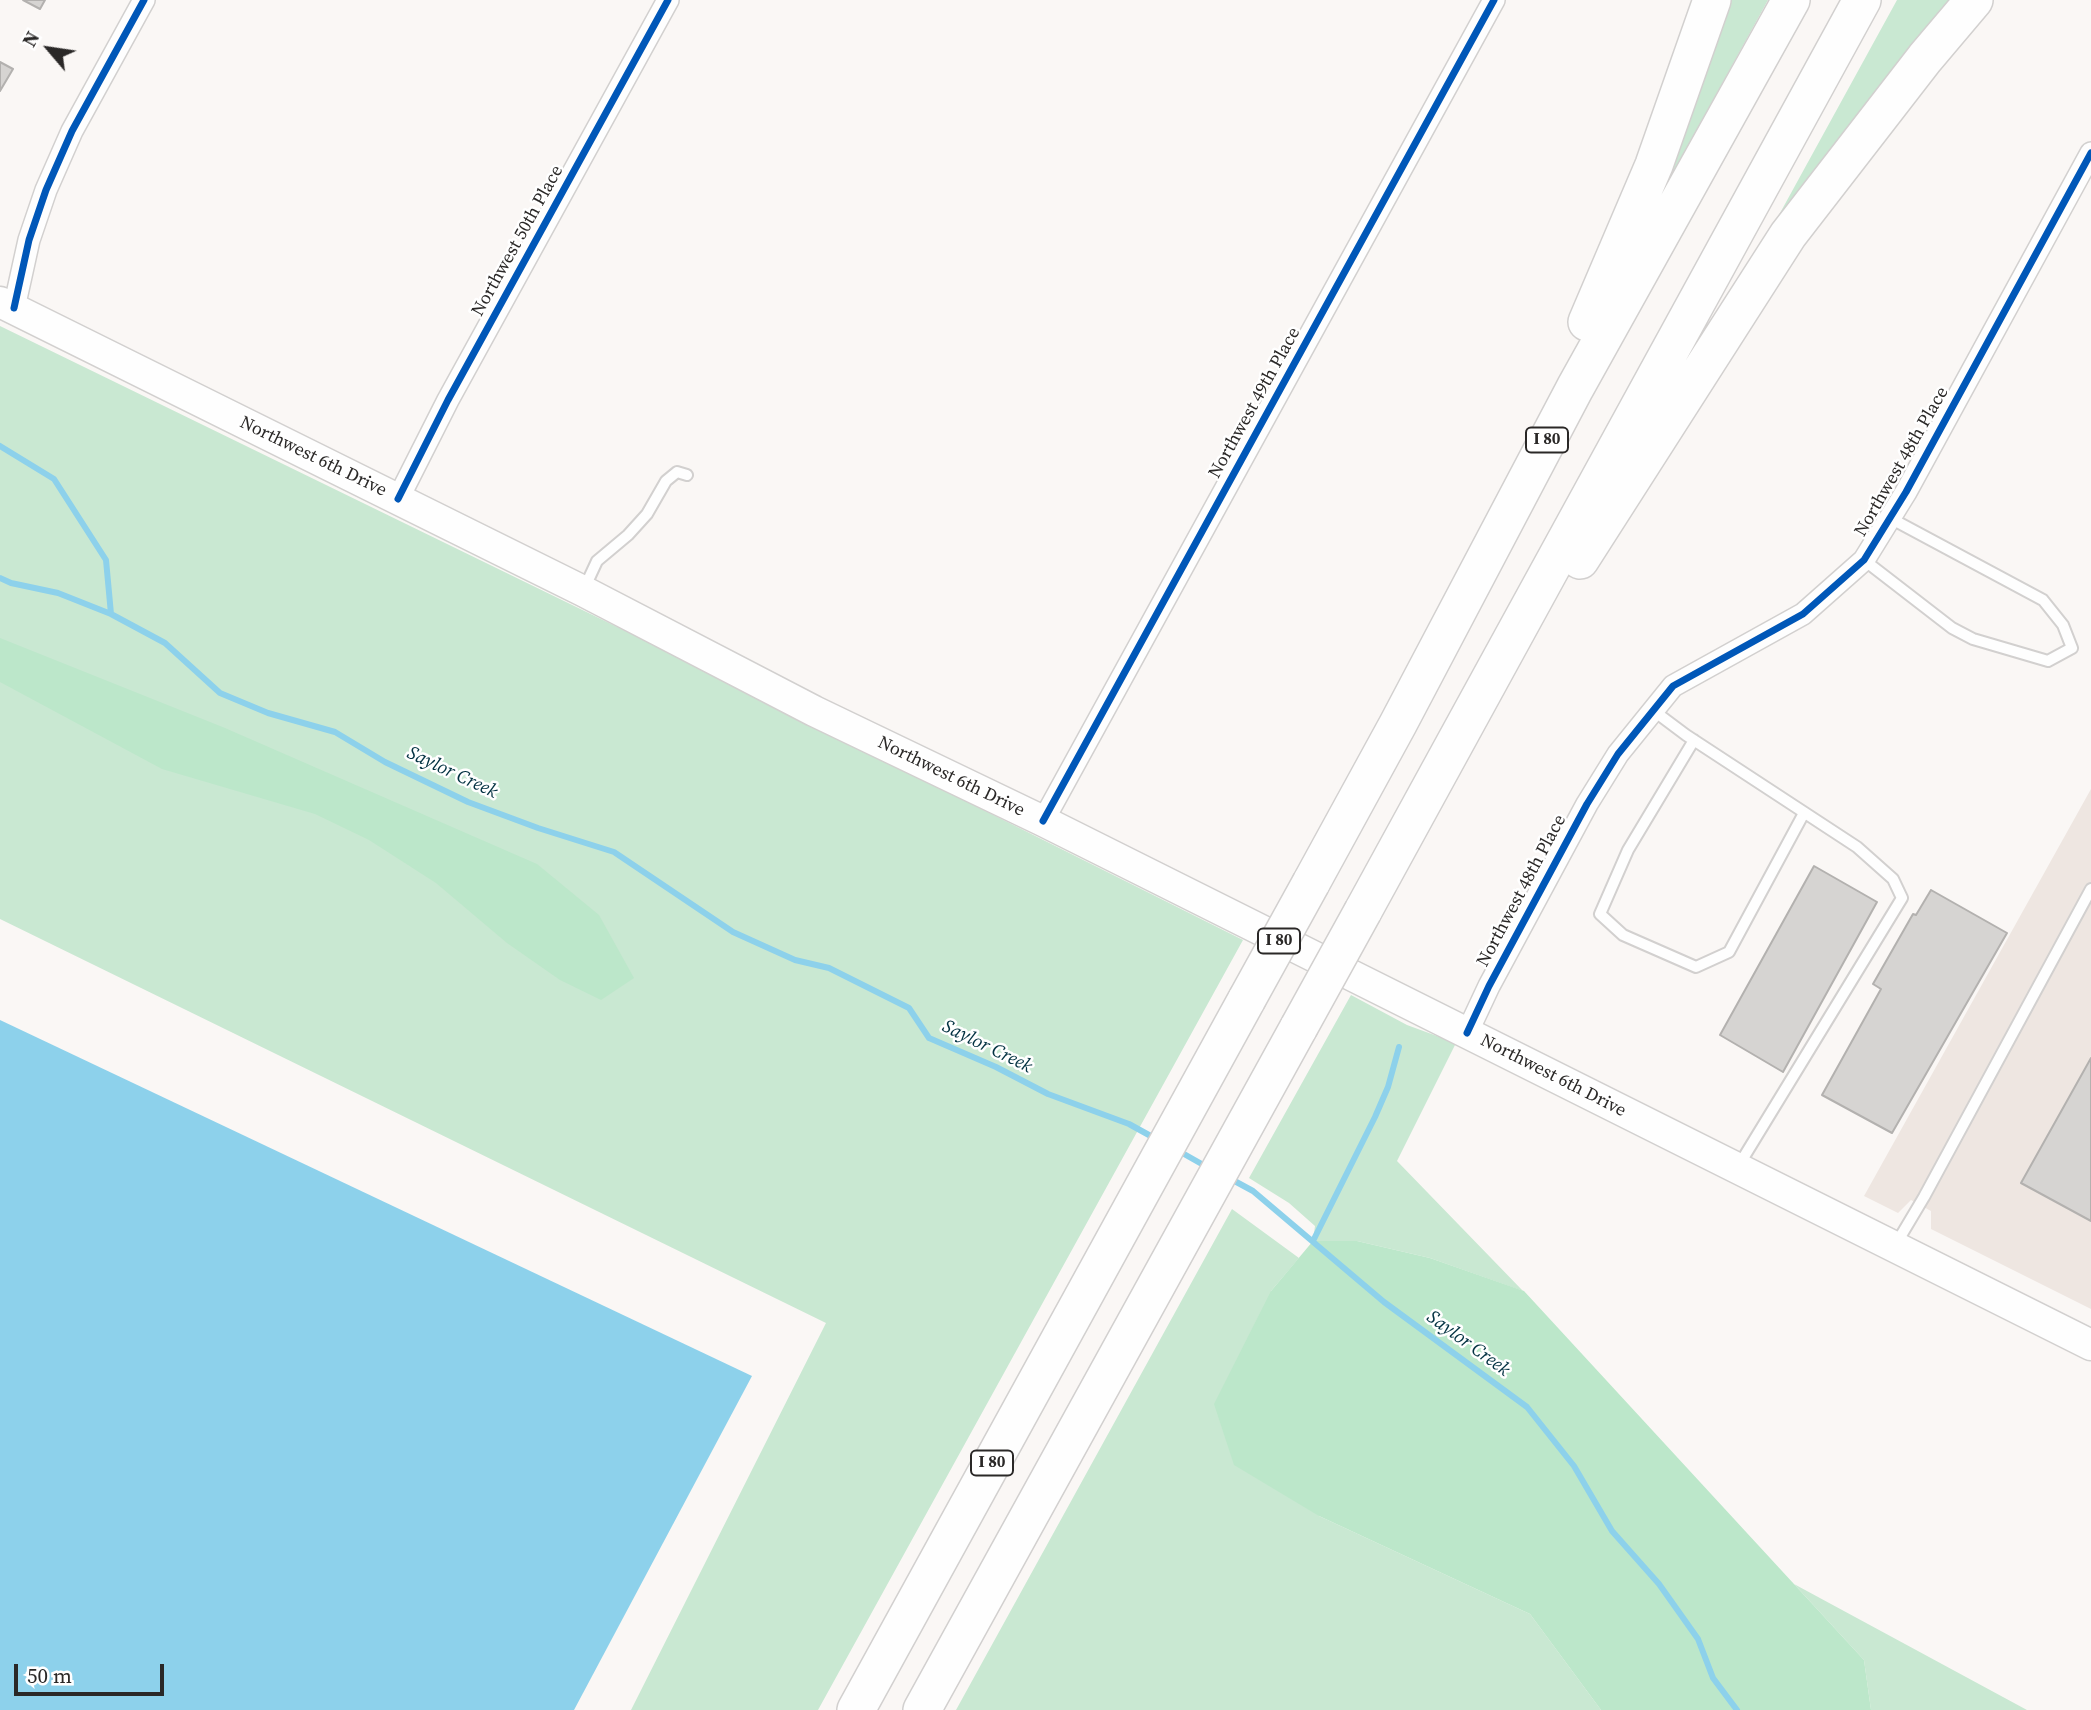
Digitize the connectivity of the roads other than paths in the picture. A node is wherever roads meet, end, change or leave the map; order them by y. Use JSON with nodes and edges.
{"nodes":[{"id":1,"x":144,"y":0,"type":"edge"},
{"id":2,"x":668,"y":0,"type":"edge"},
{"id":3,"x":1494,"y":0,"type":"edge"},
{"id":4,"x":1712,"y":0,"type":"edge"},
{"id":5,"x":1791,"y":0,"type":"edge"},
{"id":6,"x":1862,"y":0,"type":"edge"},
{"id":7,"x":1974,"y":0,"type":"edge"},
{"id":8,"x":2091,"y":153,"type":"edge"},
{"id":9,"x":7,"y":305,"type":"edge"},
{"id":10,"x":687,"y":475,"type":"dead end"},
{"id":11,"x":398,"y":499,"type":"junction"},
{"id":12,"x":1890,"y":518,"type":"junction"},
{"id":13,"x":1864,"y":560,"type":"junction"},
{"id":14,"x":583,"y":591,"type":"junction"},
{"id":15,"x":1654,"y":711,"type":"junction"},
{"id":16,"x":1398,"y":724,"type":"junction"},
{"id":17,"x":1694,"y":740,"type":"junction"},
{"id":18,"x":1442,"y":768,"type":"junction"},
{"id":19,"x":1804,"y":813,"type":"junction"},
{"id":20,"x":1043,"y":821,"type":"junction"},
{"id":21,"x":2091,"y":888,"type":"edge"},
{"id":22,"x":1467,"y":1033,"type":"junction"},
{"id":23,"x":1737,"y":1168,"type":"junction"},
{"id":24,"x":1894,"y":1246,"type":"junction"},
{"id":25,"x":2091,"y":1345,"type":"edge"},
{"id":26,"x":856,"y":1710,"type":"edge"},
{"id":27,"x":922,"y":1710,"type":"edge"}],
"edges":[{"from":1,"to":9,"type":"street"},
{"from":2,"to":11,"type":"street","name":"Northwest 50th Place"},
{"from":3,"to":20,"type":"street","name":"Northwest 49th Place"},
{"from":4,"to":16,"type":"highway"},
{"from":5,"to":16,"type":"highway","number":"I 80"},
{"from":6,"to":18,"type":"highway"},
{"from":7,"to":18,"type":"highway"},
{"from":8,"to":12,"type":"street","name":"Northwest 48th Place"},
{"from":9,"to":11,"type":"main road","name":"Northwest 6th Drive"},
{"from":10,"to":14,"type":"lane"},
{"from":11,"to":14,"type":"main road","name":"Northwest 6th Drive"},
{"from":12,"to":13,"type":"street","name":"Northwest 48th Place"},
{"from":12,"to":13,"type":"lane"},
{"from":13,"to":15,"type":"street","name":"Northwest 48th Place"},
{"from":14,"to":20,"type":"main road","name":"Northwest 6th Drive"},
{"from":15,"to":17,"type":"lane"},
{"from":15,"to":22,"type":"street","name":"Northwest 48th Place"},
{"from":16,"to":26,"type":"highway","number":"I 80","bridge":true},
{"from":17,"to":19,"type":"lane"},
{"from":17,"to":19,"type":"lane"},
{"from":18,"to":27,"type":"highway","bridge":true},
{"from":19,"to":23,"type":"lane"},
{"from":20,"to":22,"type":"main road","name":"Northwest 6th Drive"},
{"from":21,"to":24,"type":"lane"},
{"from":22,"to":23,"type":"main road","name":"Northwest 6th Drive"},
{"from":23,"to":24,"type":"main road","name":"Northwest 6th Drive"},
{"from":24,"to":25,"type":"main road","name":"Northwest 6th Drive"}]}
